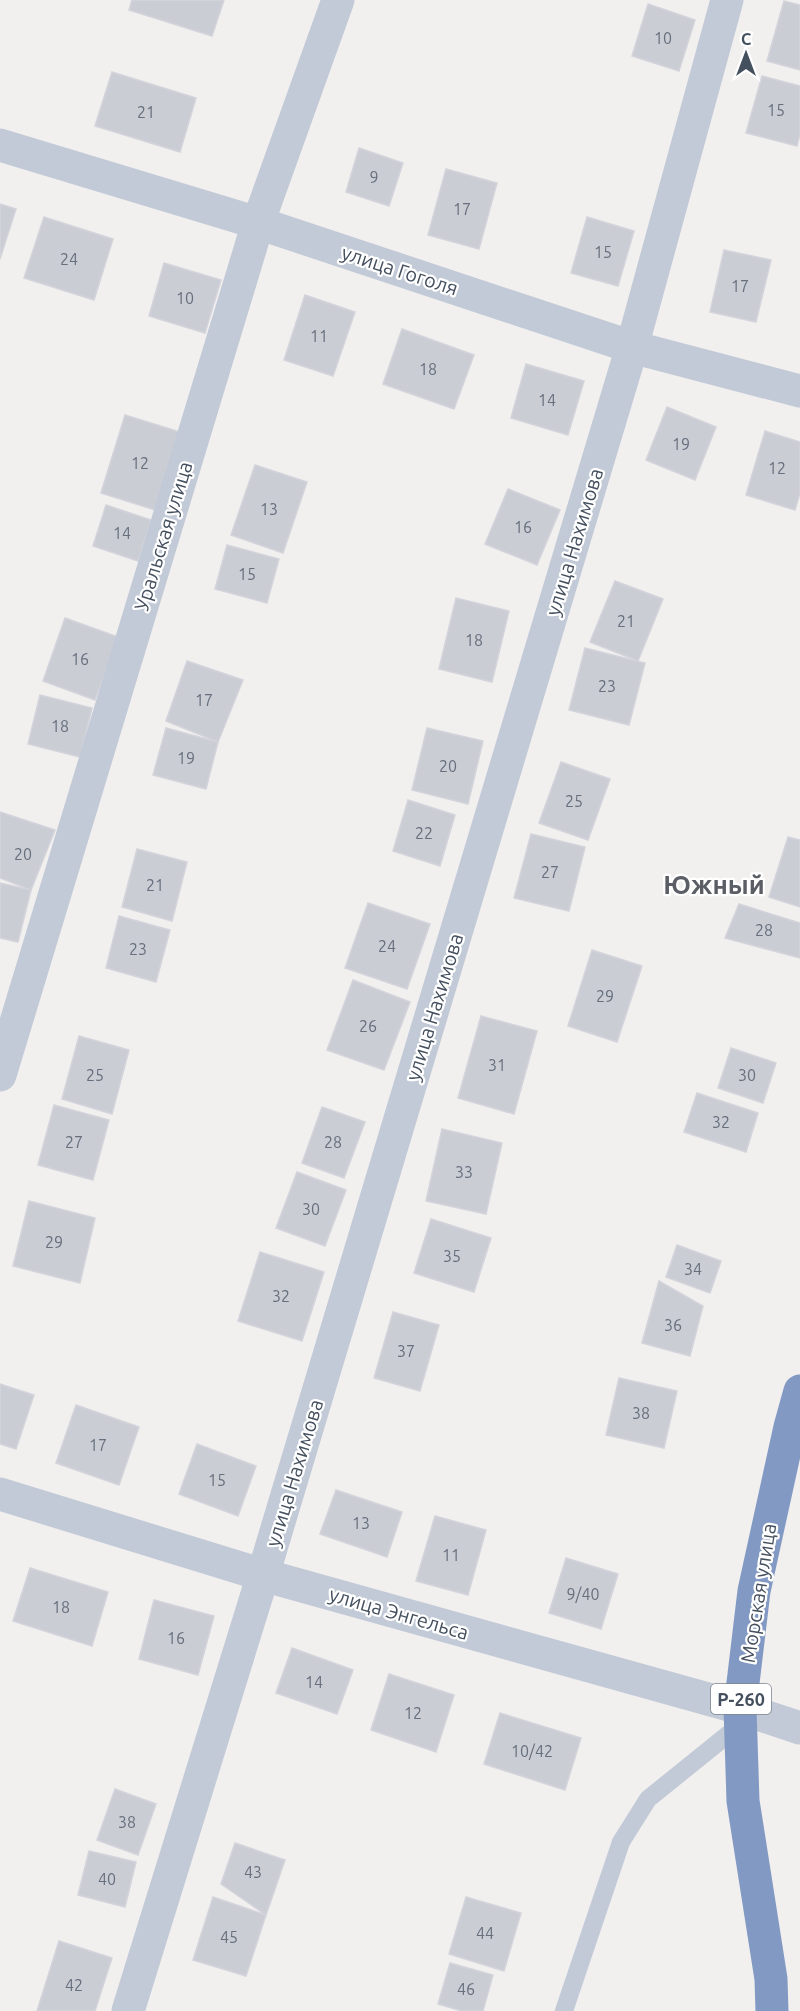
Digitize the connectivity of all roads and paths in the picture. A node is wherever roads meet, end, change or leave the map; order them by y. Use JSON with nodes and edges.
{"nodes":[{"id":1,"x":338,"y":0,"type":"edge"},
{"id":2,"x":728,"y":0,"type":"edge"},
{"id":3,"x":0,"y":145,"type":"edge"},
{"id":4,"x":258,"y":223,"type":"junction"},
{"id":5,"x":632,"y":347,"type":"junction"},
{"id":6,"x":800,"y":391,"type":"edge"},
{"id":7,"x":0,"y":1075,"type":"edge"},
{"id":8,"x":800,"y":1391,"type":"edge"},
{"id":9,"x":0,"y":1494,"type":"edge"},
{"id":10,"x":263,"y":1575,"type":"junction"},
{"id":11,"x":741,"y":1716,"type":"junction"},
{"id":12,"x":800,"y":1728,"type":"edge"},
{"id":13,"x":128,"y":2011,"type":"edge"},
{"id":14,"x":564,"y":2011,"type":"edge"},
{"id":15,"x":772,"y":2011,"type":"edge"}],
"edges":[{"from":1,"to":4,"type":"street","name":"Уральская улица"},
{"from":2,"to":5,"type":"street","name":"улица Нахимова"},
{"from":3,"to":4,"type":"street","name":"улица Гоголя"},
{"from":4,"to":5,"type":"street","name":"улица Гоголя"},
{"from":4,"to":7,"type":"street","name":"Уральская улица"},
{"from":5,"to":6,"type":"street","name":"улица Гоголя"},
{"from":5,"to":10,"type":"street","name":"улица Нахимова"},
{"from":8,"to":11,"type":"highway","name":"Морская улица","number":"Р-260"},
{"from":9,"to":10,"type":"street","name":"улица Энгельса"},
{"from":10,"to":11,"type":"street","name":"улица Энгельса"},
{"from":10,"to":13,"type":"street","name":"улица Нахимова"},
{"from":11,"to":12,"type":"street","name":"улица Энгельса"},
{"from":11,"to":14,"type":"lane"},
{"from":11,"to":15,"type":"highway","name":"Морская улица","number":"Р-260"}]}
